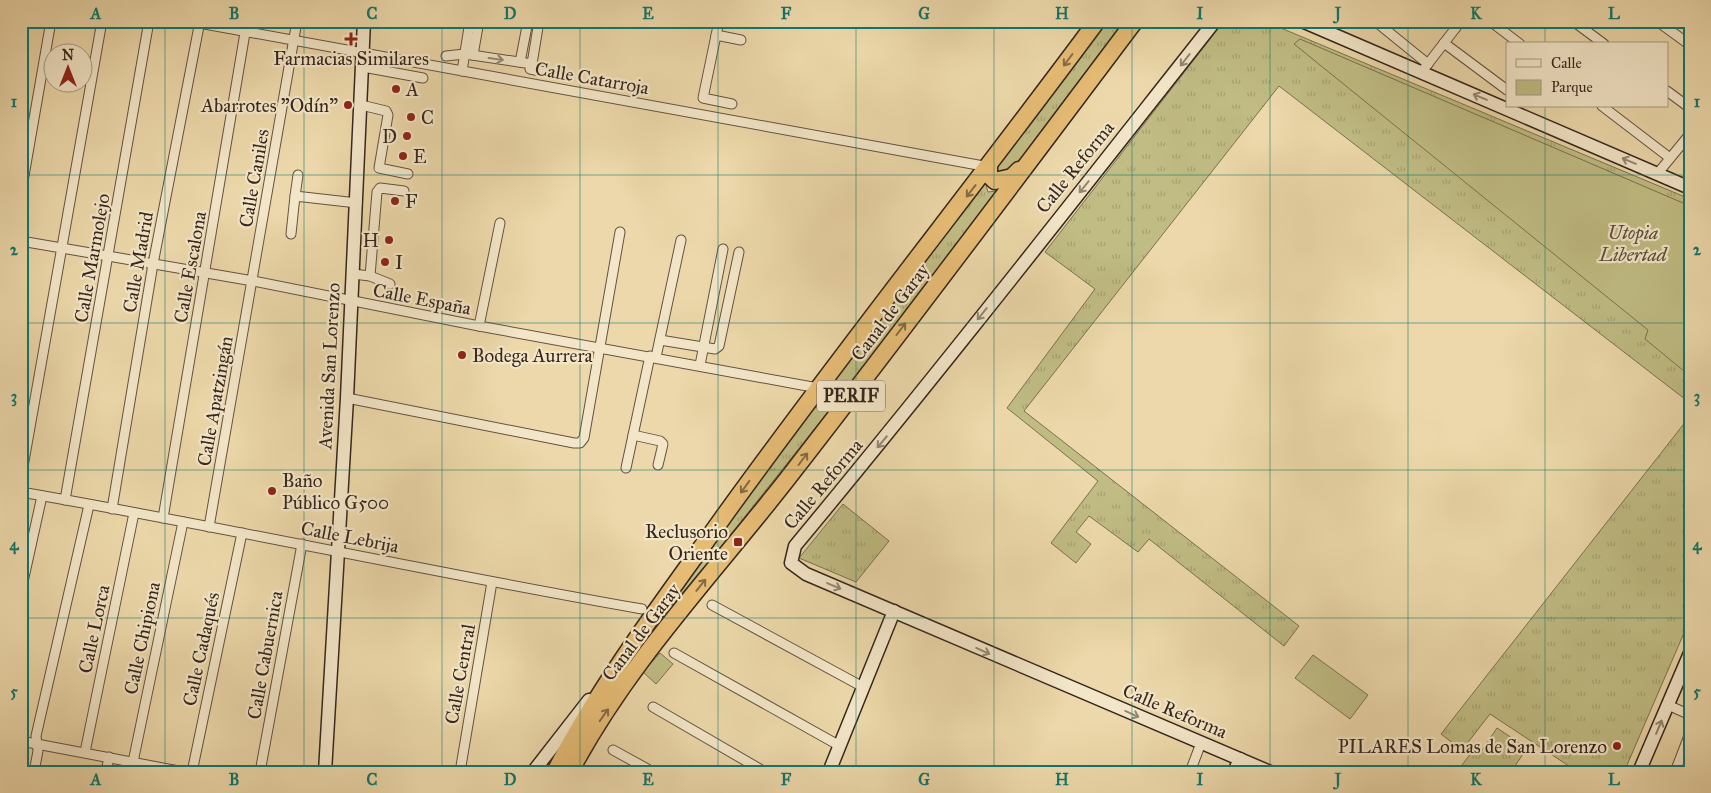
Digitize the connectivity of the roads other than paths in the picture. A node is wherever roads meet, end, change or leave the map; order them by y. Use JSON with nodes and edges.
{"nodes":[{"id":1,"x":51,"y":21,"type":"edge"},
{"id":2,"x":102,"y":21,"type":"edge"},
{"id":3,"x":150,"y":21,"type":"edge"},
{"id":4,"x":188,"y":21,"type":"edge"},
{"id":5,"x":247,"y":21,"type":"edge"},
{"id":6,"x":297,"y":21,"type":"edge"},
{"id":7,"x":364,"y":21,"type":"edge"},
{"id":8,"x":470,"y":21,"type":"edge"},
{"id":9,"x":479,"y":21,"type":"edge"},
{"id":10,"x":528,"y":21,"type":"edge"},
{"id":11,"x":540,"y":21,"type":"edge"},
{"id":12,"x":719,"y":21,"type":"edge"},
{"id":13,"x":1097,"y":21,"type":"edge"},
{"id":14,"x":1135,"y":21,"type":"edge"},
{"id":15,"x":1215,"y":21,"type":"edge"},
{"id":16,"x":1302,"y":21,"type":"edge"},
{"id":17,"x":1375,"y":21,"type":"edge"},
{"id":18,"x":1490,"y":21,"type":"edge"},
{"id":19,"x":1573,"y":21,"type":"edge"},
{"id":20,"x":1657,"y":21,"type":"edge"},
{"id":21,"x":200,"y":22,"type":"edge"},
{"id":22,"x":1456,"y":23,"type":"edge"},
{"id":23,"x":245,"y":32,"type":"junction"},
{"id":24,"x":716,"y":35,"type":"junction"},
{"id":25,"x":294,"y":40,"type":"junction"},
{"id":26,"x":741,"y":40,"type":"dead end"},
{"id":27,"x":1517,"y":42,"type":"edge"},
{"id":28,"x":1601,"y":42,"type":"edge"},
{"id":29,"x":1444,"y":43,"type":"junction"},
{"id":30,"x":1690,"y":45,"type":"edge"},
{"id":31,"x":362,"y":53,"type":"junction"},
{"id":32,"x":469,"y":55,"type":"junction"},
{"id":33,"x":446,"y":56,"type":"dead end"},
{"id":34,"x":520,"y":62,"type":"junction"},
{"id":35,"x":363,"y":67,"type":"junction"},
{"id":36,"x":531,"y":67,"type":"junction"},
{"id":37,"x":1425,"y":68,"type":"junction"},
{"id":38,"x":462,"y":71,"type":"junction"},
{"id":39,"x":550,"y":73,"type":"dead end"},
{"id":40,"x":423,"y":78,"type":"dead end"},
{"id":41,"x":528,"y":83,"type":"junction"},
{"id":42,"x":1506,"y":89,"type":"edge"},
{"id":43,"x":1668,"y":92,"type":"edge"},
{"id":44,"x":1506,"y":103,"type":"edge"},
{"id":45,"x":732,"y":104,"type":"dead end"},
{"id":46,"x":361,"y":105,"type":"junction"},
{"id":47,"x":1605,"y":108,"type":"edge"},
{"id":48,"x":1690,"y":108,"type":"edge"},
{"id":49,"x":1527,"y":112,"type":"edge"},
{"id":50,"x":1690,"y":134,"type":"edge"},
{"id":51,"x":1034,"y":156,"type":"junction"},
{"id":52,"x":1670,"y":158,"type":"junction"},
{"id":53,"x":989,"y":167,"type":"junction"},
{"id":54,"x":1658,"y":173,"type":"junction"},
{"id":55,"x":408,"y":174,"type":"dead end"},
{"id":56,"x":298,"y":175,"type":"dead end"},
{"id":57,"x":1690,"y":188,"type":"edge"},
{"id":58,"x":404,"y":192,"type":"dead end"},
{"id":59,"x":21,"y":193,"type":"edge"},
{"id":60,"x":296,"y":196,"type":"junction"},
{"id":61,"x":357,"y":204,"type":"junction"},
{"id":62,"x":500,"y":223,"type":"dead end"},
{"id":63,"x":620,"y":232,"type":"dead end"},
{"id":64,"x":291,"y":234,"type":"dead end"},
{"id":65,"x":681,"y":240,"type":"dead end"},
{"id":66,"x":21,"y":241,"type":"edge"},
{"id":67,"x":60,"y":248,"type":"junction"},
{"id":68,"x":723,"y":249,"type":"dead end"},
{"id":69,"x":739,"y":252,"type":"dead end"},
{"id":70,"x":110,"y":256,"type":"junction"},
{"id":71,"x":153,"y":264,"type":"junction"},
{"id":72,"x":206,"y":272,"type":"junction"},
{"id":73,"x":353,"y":274,"type":"junction"},
{"id":74,"x":370,"y":276,"type":"junction"},
{"id":75,"x":253,"y":281,"type":"junction"},
{"id":76,"x":390,"y":284,"type":"dead end"},
{"id":77,"x":352,"y":302,"type":"junction"},
{"id":78,"x":479,"y":326,"type":"junction"},
{"id":79,"x":660,"y":340,"type":"junction"},
{"id":80,"x":599,"y":347,"type":"junction"},
{"id":81,"x":703,"y":347,"type":"junction"},
{"id":82,"x":653,"y":357,"type":"junction"},
{"id":83,"x":700,"y":366,"type":"junction"},
{"id":84,"x":818,"y":388,"type":"junction"},
{"id":85,"x":347,"y":398,"type":"junction"},
{"id":86,"x":633,"y":435,"type":"junction"},
{"id":87,"x":658,"y":466,"type":"dead end"},
{"id":88,"x":626,"y":468,"type":"dead end"},
{"id":89,"x":21,"y":478,"type":"edge"},
{"id":90,"x":21,"y":492,"type":"edge"},
{"id":91,"x":42,"y":496,"type":"junction"},
{"id":92,"x":65,"y":500,"type":"junction"},
{"id":93,"x":89,"y":505,"type":"junction"},
{"id":94,"x":112,"y":509,"type":"junction"},
{"id":95,"x":134,"y":513,"type":"junction"},
{"id":96,"x":162,"y":518,"type":"junction"},
{"id":97,"x":184,"y":522,"type":"junction"},
{"id":98,"x":209,"y":527,"type":"junction"},
{"id":99,"x":242,"y":533,"type":"junction"},
{"id":100,"x":302,"y":544,"type":"junction"},
{"id":101,"x":336,"y":550,"type":"junction"},
{"id":102,"x":492,"y":582,"type":"junction"},
{"id":103,"x":21,"y":591,"type":"edge"},
{"id":104,"x":712,"y":604,"type":"dead end"},
{"id":105,"x":642,"y":610,"type":"dead end"},
{"id":106,"x":894,"y":611,"type":"junction"},
{"id":107,"x":674,"y":653,"type":"dead end"},
{"id":108,"x":1690,"y":653,"type":"edge"},
{"id":109,"x":620,"y":663,"type":"junction"},
{"id":110,"x":864,"y":687,"type":"junction"},
{"id":111,"x":1668,"y":705,"type":"junction"},
{"id":112,"x":653,"y":707,"type":"dead end"},
{"id":113,"x":1690,"y":715,"type":"edge"},
{"id":114,"x":1690,"y":733,"type":"edge"},
{"id":115,"x":21,"y":741,"type":"edge"},
{"id":116,"x":1201,"y":743,"type":"junction"},
{"id":117,"x":36,"y":744,"type":"junction"},
{"id":118,"x":584,"y":746,"type":"junction"},
{"id":119,"x":840,"y":746,"type":"junction"},
{"id":120,"x":613,"y":750,"type":"dead end"},
{"id":121,"x":85,"y":752,"type":"junction"},
{"id":122,"x":109,"y":757,"type":"junction"},
{"id":123,"x":1240,"y":759,"type":"junction"},
{"id":124,"x":133,"y":762,"type":"junction"},
{"id":125,"x":34,"y":772,"type":"edge"},
{"id":126,"x":106,"y":772,"type":"edge"},
{"id":127,"x":184,"y":772,"type":"edge"},
{"id":128,"x":192,"y":772,"type":"edge"},
{"id":129,"x":260,"y":772,"type":"edge"},
{"id":130,"x":325,"y":772,"type":"edge"},
{"id":131,"x":460,"y":772,"type":"edge"},
{"id":132,"x":533,"y":772,"type":"edge"},
{"id":133,"x":555,"y":772,"type":"edge"},
{"id":134,"x":570,"y":772,"type":"edge"},
{"id":135,"x":576,"y":772,"type":"edge"},
{"id":136,"x":653,"y":772,"type":"edge"},
{"id":137,"x":765,"y":772,"type":"edge"},
{"id":138,"x":829,"y":772,"type":"edge"},
{"id":139,"x":1190,"y":772,"type":"edge"},
{"id":140,"x":1234,"y":772,"type":"edge"},
{"id":141,"x":1270,"y":772,"type":"edge"},
{"id":142,"x":1639,"y":772,"type":"edge"},
{"id":143,"x":1675,"y":772,"type":"edge"}],
"edges":[{"from":1,"to":59,"type":"street"},
{"from":2,"to":67,"type":"street"},
{"from":3,"to":70,"type":"street","name":"Calle Marmolejo"},
{"from":4,"to":21,"type":"street","name":"Calle Catarroja"},
{"from":5,"to":23,"type":"street","name":"Calle Escalona"},
{"from":6,"to":25,"type":"street","name":"Calle Caniles"},
{"from":7,"to":31,"type":"street","name":"Avenida San Lorenzo"},
{"from":8,"to":32,"type":"street"},
{"from":9,"to":32,"type":"street"},
{"from":10,"to":34,"type":"street"},
{"from":11,"to":36,"type":"street"},
{"from":12,"to":24,"type":"street"},
{"from":13,"to":53,"type":"highway","name":"Canal de Garay","number":"PERIF","one_way":true},
{"from":14,"to":51,"type":"highway","name":"Canal de Garay","number":"PERIF"},
{"from":15,"to":106,"type":"street","name":"Calle Reforma","one_way":true},
{"from":16,"to":37,"type":"street"},
{"from":17,"to":37,"type":"street"},
{"from":18,"to":27,"type":"street"},
{"from":19,"to":28,"type":"street"},
{"from":20,"to":30,"type":"street"},
{"from":21,"to":23,"type":"street","name":"Calle Catarroja"},
{"from":21,"to":71,"type":"street","name":"Calle Madrid"},
{"from":22,"to":29,"type":"street"},
{"from":23,"to":25,"type":"street","name":"Calle Catarroja"},
{"from":23,"to":72,"type":"street","name":"Calle Escalona"},
{"from":24,"to":26,"type":"street"},
{"from":24,"to":45,"type":"street"},
{"from":25,"to":31,"type":"street","name":"Calle Catarroja"},
{"from":25,"to":75,"type":"street","name":"Calle Caniles"},
{"from":29,"to":37,"type":"street"},
{"from":29,"to":42,"type":"street"},
{"from":31,"to":35,"type":"street","name":"Avenida San Lorenzo"},
{"from":31,"to":38,"type":"street","name":"Calle Catarroja"},
{"from":32,"to":33,"type":"street"},
{"from":32,"to":34,"type":"street","one_way":true},
{"from":32,"to":38,"type":"street"},
{"from":34,"to":36,"type":"street"},
{"from":35,"to":40,"type":"street"},
{"from":35,"to":46,"type":"street","name":"Avenida San Lorenzo"},
{"from":36,"to":39,"type":"street"},
{"from":36,"to":41,"type":"street"},
{"from":44,"to":37,"type":"street","one_way":true},
{"from":38,"to":41,"type":"street","name":"Calle Catarroja"},
{"from":41,"to":53,"type":"street","name":"Calle Catarroja"},
{"from":43,"to":48,"type":"street"},
{"from":46,"to":55,"type":"street"},
{"from":46,"to":61,"type":"street","name":"Avenida San Lorenzo"},
{"from":47,"to":52,"type":"street"},
{"from":54,"to":49,"type":"street","one_way":true},
{"from":50,"to":52,"type":"street"},
{"from":51,"to":53,"type":"highway"},
{"from":118,"to":51,"type":"highway","name":"Canal de Garay","number":"PERIF","one_way":true},
{"from":52,"to":54,"type":"street"},
{"from":53,"to":84,"type":"highway","name":"Canal de Garay","number":"PERIF","one_way":true},
{"from":54,"to":57,"type":"street"},
{"from":56,"to":60,"type":"street"},
{"from":58,"to":74,"type":"street"},
{"from":60,"to":61,"type":"street"},
{"from":60,"to":64,"type":"street"},
{"from":61,"to":73,"type":"street","name":"Avenida San Lorenzo"},
{"from":62,"to":78,"type":"street"},
{"from":63,"to":80,"type":"street"},
{"from":65,"to":79,"type":"street"},
{"from":66,"to":67,"type":"street","name":"Calle España"},
{"from":67,"to":70,"type":"street","name":"Calle España"},
{"from":67,"to":89,"type":"street"},
{"from":68,"to":81,"type":"street"},
{"from":69,"to":81,"type":"street"},
{"from":70,"to":71,"type":"street","name":"Calle España"},
{"from":70,"to":92,"type":"street","name":"Calle Marmolejo"},
{"from":71,"to":72,"type":"street","name":"Calle España"},
{"from":71,"to":94,"type":"street","name":"Calle Madrid"},
{"from":72,"to":75,"type":"street","name":"Calle España"},
{"from":72,"to":96,"type":"street","name":"Calle Escalona"},
{"from":73,"to":74,"type":"street"},
{"from":73,"to":77,"type":"street","name":"Avenida San Lorenzo"},
{"from":74,"to":76,"type":"street"},
{"from":75,"to":77,"type":"street","name":"Calle España"},
{"from":75,"to":98,"type":"street","name":"Calle Apatzingán"},
{"from":77,"to":78,"type":"street","name":"Calle España"},
{"from":77,"to":85,"type":"street","name":"Avenida San Lorenzo"},
{"from":78,"to":80,"type":"street","name":"Calle España"},
{"from":79,"to":81,"type":"street"},
{"from":79,"to":82,"type":"street"},
{"from":80,"to":82,"type":"street","name":"Calle España"},
{"from":80,"to":85,"type":"street"},
{"from":81,"to":83,"type":"street"},
{"from":82,"to":83,"type":"street","name":"Calle España"},
{"from":82,"to":86,"type":"street"},
{"from":83,"to":84,"type":"street","name":"Calle España"},
{"from":84,"to":109,"type":"highway","name":"Canal de Garay","number":"PERIF","one_way":true},
{"from":85,"to":101,"type":"street","name":"Avenida San Lorenzo"},
{"from":86,"to":87,"type":"street"},
{"from":86,"to":88,"type":"street"},
{"from":90,"to":91,"type":"street","name":"Calle Lebrija"},
{"from":91,"to":92,"type":"street","name":"Calle Lebrija"},
{"from":91,"to":103,"type":"street"},
{"from":92,"to":93,"type":"street","name":"Calle Lebrija"},
{"from":93,"to":94,"type":"street","name":"Calle Lebrija"},
{"from":93,"to":117,"type":"street"},
{"from":94,"to":95,"type":"street","name":"Calle Lebrija"},
{"from":95,"to":96,"type":"street","name":"Calle Lebrija"},
{"from":95,"to":121,"type":"street","name":"Calle Lorca"},
{"from":96,"to":97,"type":"street","name":"Calle Lebrija"},
{"from":97,"to":98,"type":"street","name":"Calle Lebrija"},
{"from":97,"to":124,"type":"street","name":"Calle Chipiona"},
{"from":98,"to":99,"type":"street","name":"Calle Lebrija"},
{"from":99,"to":100,"type":"street","name":"Calle Lebrija"},
{"from":99,"to":128,"type":"street","name":"Calle Cadaqués"},
{"from":100,"to":101,"type":"street","name":"Calle Lebrija"},
{"from":100,"to":129,"type":"street","name":"Calle Cabuernica"},
{"from":101,"to":102,"type":"street","name":"Calle Lebrija"},
{"from":101,"to":130,"type":"street","name":"Avenida San Lorenzo"},
{"from":102,"to":105,"type":"street","name":"Calle Lebrija"},
{"from":102,"to":131,"type":"street","name":"Calle Central"},
{"from":104,"to":110,"type":"street"},
{"from":106,"to":110,"type":"street"},
{"from":106,"to":116,"type":"street","name":"Calle Reforma","one_way":true},
{"from":107,"to":119,"type":"street"},
{"from":108,"to":111,"type":"street"},
{"from":109,"to":132,"type":"street","name":"Canal de Garay"},
{"from":109,"to":133,"type":"highway","name":"Canal de Garay","number":"PERIF"},
{"from":110,"to":119,"type":"street"},
{"from":111,"to":113,"type":"street"},
{"from":142,"to":111,"type":"street","one_way":true},
{"from":112,"to":137,"type":"street"},
{"from":114,"to":143,"type":"street"},
{"from":115,"to":117,"type":"street"},
{"from":116,"to":123,"type":"street","name":"Calle Reforma"},
{"from":116,"to":139,"type":"street"},
{"from":117,"to":121,"type":"street"},
{"from":117,"to":125,"type":"street"},
{"from":118,"to":134,"type":"highway","name":"Canal de Garay","number":"PERIF"},
{"from":118,"to":135,"type":"street"},
{"from":119,"to":138,"type":"street"},
{"from":120,"to":136,"type":"street"},
{"from":121,"to":122,"type":"street"},
{"from":122,"to":124,"type":"street"},
{"from":122,"to":126,"type":"street"},
{"from":123,"to":140,"type":"street"},
{"from":123,"to":141,"type":"street","name":"Calle Reforma"},
{"from":124,"to":127,"type":"street"}]}
